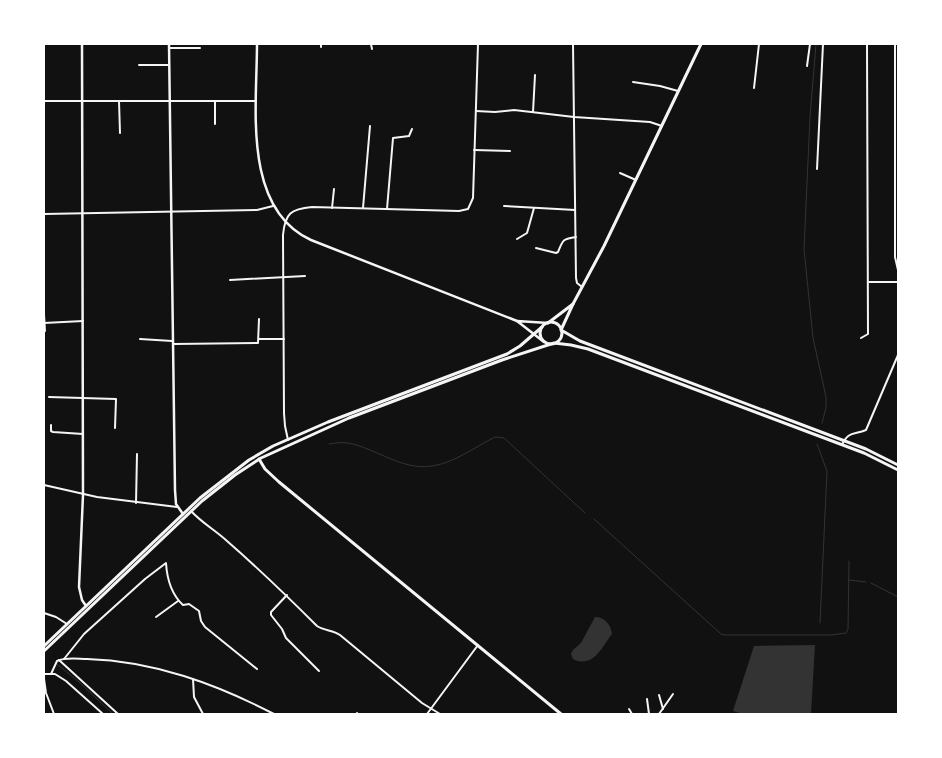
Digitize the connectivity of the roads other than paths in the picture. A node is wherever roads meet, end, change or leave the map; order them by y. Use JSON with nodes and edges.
{"nodes":[{"id":1,"x":82,"y":44,"type":"edge"},
{"id":2,"x":257,"y":44,"type":"edge"},
{"id":3,"x":371,"y":44,"type":"edge"},
{"id":4,"x":478,"y":44,"type":"edge"},
{"id":5,"x":573,"y":44,"type":"edge"},
{"id":6,"x":700,"y":44,"type":"edge"},
{"id":7,"x":759,"y":44,"type":"edge"},
{"id":8,"x":810,"y":44,"type":"edge"},
{"id":9,"x":823,"y":44,"type":"edge"},
{"id":10,"x":867,"y":44,"type":"edge"},
{"id":11,"x":895,"y":44,"type":"edge"},
{"id":12,"x":169,"y":46,"type":"edge"},
{"id":13,"x":200,"y":48,"type":"dead end"},
{"id":14,"x":372,"y":49,"type":"dead end"},
{"id":15,"x":139,"y":65,"type":"dead end"},
{"id":16,"x":169,"y":65,"type":"junction"},
{"id":17,"x":807,"y":66,"type":"dead end"},
{"id":18,"x":535,"y":75,"type":"dead end"},
{"id":19,"x":633,"y":82,"type":"dead end"},
{"id":20,"x":754,"y":88,"type":"dead end"},
{"id":21,"x":678,"y":91,"type":"junction"},
{"id":22,"x":44,"y":101,"type":"edge"},
{"id":23,"x":82,"y":101,"type":"junction"},
{"id":24,"x":119,"y":101,"type":"junction"},
{"id":25,"x":170,"y":101,"type":"junction"},
{"id":26,"x":215,"y":101,"type":"junction"},
{"id":27,"x":257,"y":101,"type":"junction"},
{"id":28,"x":476,"y":111,"type":"junction"},
{"id":29,"x":533,"y":112,"type":"junction"},
{"id":30,"x":574,"y":117,"type":"junction"},
{"id":31,"x":216,"y":124,"type":"dead end"},
{"id":32,"x":370,"y":126,"type":"dead end"},
{"id":33,"x":662,"y":126,"type":"junction"},
{"id":34,"x":412,"y":129,"type":"dead end"},
{"id":35,"x":120,"y":133,"type":"dead end"},
{"id":36,"x":474,"y":150,"type":"junction"},
{"id":37,"x":510,"y":151,"type":"dead end"},
{"id":38,"x":817,"y":169,"type":"dead end"},
{"id":39,"x":620,"y":173,"type":"dead end"},
{"id":40,"x":636,"y":180,"type":"junction"},
{"id":41,"x":334,"y":189,"type":"dead end"},
{"id":42,"x":273,"y":206,"type":"junction"},
{"id":43,"x":504,"y":206,"type":"dead end"},
{"id":44,"x":332,"y":208,"type":"junction"},
{"id":45,"x":363,"y":208,"type":"junction"},
{"id":46,"x":534,"y":208,"type":"junction"},
{"id":47,"x":387,"y":209,"type":"junction"},
{"id":48,"x":575,"y":210,"type":"junction"},
{"id":49,"x":171,"y":212,"type":"junction"},
{"id":50,"x":44,"y":214,"type":"edge"},
{"id":51,"x":82,"y":214,"type":"junction"},
{"id":52,"x":285,"y":222,"type":"junction"},
{"id":53,"x":576,"y":237,"type":"junction"},
{"id":54,"x":517,"y":239,"type":"dead end"},
{"id":55,"x":536,"y":248,"type":"dead end"},
{"id":56,"x":898,"y":270,"type":"edge"},
{"id":57,"x":284,"y":276,"type":"junction"},
{"id":58,"x":305,"y":276,"type":"dead end"},
{"id":59,"x":230,"y":280,"type":"dead end"},
{"id":60,"x":869,"y":282,"type":"junction"},
{"id":61,"x":898,"y":282,"type":"edge"},
{"id":62,"x":582,"y":287,"type":"junction"},
{"id":63,"x":574,"y":304,"type":"junction"},
{"id":64,"x":44,"y":314,"type":"edge"},
{"id":65,"x":259,"y":319,"type":"dead end"},
{"id":66,"x":517,"y":320,"type":"junction"},
{"id":67,"x":83,"y":321,"type":"junction"},
{"id":68,"x":44,"y":323,"type":"edge"},
{"id":69,"x":548,"y":323,"type":"junction"},
{"id":70,"x":542,"y":327,"type":"junction"},
{"id":71,"x":45,"y":330,"type":"edge"},
{"id":72,"x":561,"y":330,"type":"junction"},
{"id":73,"x":534,"y":334,"type":"junction"},
{"id":74,"x":861,"y":338,"type":"dead end"},
{"id":75,"x":140,"y":339,"type":"dead end"},
{"id":76,"x":259,"y":339,"type":"junction"},
{"id":77,"x":284,"y":339,"type":"junction"},
{"id":78,"x":172,"y":342,"type":"junction"},
{"id":79,"x":544,"y":342,"type":"junction"},
{"id":80,"x":554,"y":344,"type":"junction"},
{"id":81,"x":898,"y":356,"type":"edge"},
{"id":82,"x":894,"y":366,"type":"junction"},
{"id":83,"x":898,"y":366,"type":"edge"},
{"id":84,"x":49,"y":397,"type":"dead end"},
{"id":85,"x":83,"y":397,"type":"junction"},
{"id":86,"x":51,"y":425,"type":"dead end"},
{"id":87,"x":115,"y":428,"type":"dead end"},
{"id":88,"x":83,"y":434,"type":"junction"},
{"id":89,"x":288,"y":440,"type":"junction"},
{"id":90,"x":843,"y":443,"type":"junction"},
{"id":91,"x":137,"y":454,"type":"dead end"},
{"id":92,"x":258,"y":457,"type":"junction"},
{"id":93,"x":898,"y":465,"type":"edge"},
{"id":94,"x":898,"y":470,"type":"edge"},
{"id":95,"x":44,"y":485,"type":"edge"},
{"id":96,"x":83,"y":495,"type":"junction"},
{"id":97,"x":136,"y":503,"type":"junction"},
{"id":98,"x":177,"y":507,"type":"junction"},
{"id":99,"x":191,"y":511,"type":"junction"},
{"id":100,"x":183,"y":514,"type":"junction"},
{"id":101,"x":286,"y":596,"type":"junction"},
{"id":102,"x":178,"y":601,"type":"junction"},
{"id":103,"x":86,"y":606,"type":"junction"},
{"id":104,"x":44,"y":613,"type":"edge"},
{"id":105,"x":156,"y":617,"type":"dead end"},
{"id":106,"x":67,"y":624,"type":"junction"},
{"id":107,"x":478,"y":645,"type":"junction"},
{"id":108,"x":44,"y":646,"type":"edge"},
{"id":109,"x":44,"y":651,"type":"edge"},
{"id":110,"x":64,"y":659,"type":"junction"},
{"id":111,"x":59,"y":660,"type":"junction"},
{"id":112,"x":257,"y":669,"type":"dead end"},
{"id":113,"x":319,"y":671,"type":"dead end"},
{"id":114,"x":44,"y":674,"type":"edge"},
{"id":115,"x":51,"y":674,"type":"junction"},
{"id":116,"x":193,"y":678,"type":"junction"},
{"id":117,"x":44,"y":679,"type":"edge"},
{"id":118,"x":673,"y":694,"type":"dead end"},
{"id":119,"x":659,"y":695,"type":"dead end"},
{"id":120,"x":647,"y":699,"type":"dead end"},
{"id":121,"x":432,"y":708,"type":"junction"},
{"id":122,"x":629,"y":709,"type":"dead end"},
{"id":123,"x":663,"y":709,"type":"junction"},
{"id":124,"x":268,"y":711,"type":"junction"},
{"id":125,"x":54,"y":714,"type":"edge"},
{"id":126,"x":103,"y":714,"type":"edge"},
{"id":127,"x":118,"y":714,"type":"edge"},
{"id":128,"x":203,"y":714,"type":"edge"},
{"id":129,"x":266,"y":714,"type":"edge"},
{"id":130,"x":274,"y":714,"type":"edge"},
{"id":131,"x":427,"y":714,"type":"edge"},
{"id":132,"x":440,"y":714,"type":"edge"},
{"id":133,"x":561,"y":714,"type":"edge"},
{"id":134,"x":632,"y":714,"type":"edge"},
{"id":135,"x":649,"y":714,"type":"edge"},
{"id":136,"x":659,"y":714,"type":"edge"}],
"edges":[{"from":1,"to":23,"type":"street"},
{"from":2,"to":27,"type":"street"},
{"from":3,"to":14,"type":"street"},
{"from":4,"to":28,"type":"street"},
{"from":5,"to":30,"type":"street"},
{"from":6,"to":21,"type":"main road"},
{"from":7,"to":20,"type":"street"},
{"from":8,"to":17,"type":"street"},
{"from":9,"to":38,"type":"street"},
{"from":10,"to":60,"type":"street"},
{"from":11,"to":56,"type":"street"},
{"from":12,"to":13,"type":"street"},
{"from":12,"to":16,"type":"street"},
{"from":15,"to":16,"type":"street"},
{"from":16,"to":25,"type":"street"},
{"from":18,"to":29,"type":"street"},
{"from":19,"to":21,"type":"street"},
{"from":21,"to":33,"type":"main road"},
{"from":22,"to":23,"type":"street"},
{"from":23,"to":24,"type":"street"},
{"from":23,"to":51,"type":"street"},
{"from":24,"to":25,"type":"street"},
{"from":24,"to":35,"type":"street"},
{"from":25,"to":26,"type":"street"},
{"from":25,"to":49,"type":"street"},
{"from":26,"to":27,"type":"street"},
{"from":26,"to":31,"type":"street"},
{"from":27,"to":42,"type":"street"},
{"from":28,"to":29,"type":"street"},
{"from":28,"to":36,"type":"street"},
{"from":29,"to":30,"type":"street"},
{"from":30,"to":33,"type":"street"},
{"from":30,"to":48,"type":"street"},
{"from":32,"to":45,"type":"street"},
{"from":33,"to":40,"type":"main road"},
{"from":34,"to":47,"type":"street"},
{"from":36,"to":37,"type":"street"},
{"from":36,"to":47,"type":"street"},
{"from":39,"to":40,"type":"street"},
{"from":40,"to":62,"type":"main road"},
{"from":41,"to":44,"type":"street"},
{"from":42,"to":49,"type":"street"},
{"from":42,"to":52,"type":"street"},
{"from":43,"to":46,"type":"street"},
{"from":44,"to":45,"type":"street"},
{"from":44,"to":52,"type":"street"},
{"from":45,"to":47,"type":"street"},
{"from":46,"to":48,"type":"street"},
{"from":46,"to":54,"type":"street"},
{"from":48,"to":53,"type":"street"},
{"from":49,"to":51,"type":"street"},
{"from":49,"to":78,"type":"street"},
{"from":50,"to":51,"type":"street"},
{"from":51,"to":67,"type":"street"},
{"from":52,"to":57,"type":"street"},
{"from":52,"to":66,"type":"street"},
{"from":53,"to":55,"type":"street"},
{"from":53,"to":62,"type":"street"},
{"from":57,"to":58,"type":"street"},
{"from":57,"to":59,"type":"street"},
{"from":57,"to":77,"type":"street"},
{"from":60,"to":61,"type":"street"},
{"from":60,"to":74,"type":"street"},
{"from":62,"to":63,"type":"main road"},
{"from":63,"to":69,"type":"main road"},
{"from":63,"to":72,"type":"main road"},
{"from":64,"to":68,"type":"street"},
{"from":65,"to":76,"type":"street"},
{"from":66,"to":69,"type":"street"},
{"from":66,"to":73,"type":"street"},
{"from":67,"to":68,"type":"street"},
{"from":67,"to":85,"type":"street"},
{"from":68,"to":71,"type":"street"},
{"from":69,"to":70,"type":"main road"},
{"from":69,"to":72,"type":"main road"},
{"from":70,"to":73,"type":"main road"},
{"from":70,"to":79,"type":"main road"},
{"from":72,"to":80,"type":"main road"},
{"from":72,"to":90,"type":"main road"},
{"from":73,"to":79,"type":"street"},
{"from":73,"to":89,"type":"main road"},
{"from":75,"to":78,"type":"street"},
{"from":76,"to":77,"type":"street"},
{"from":76,"to":78,"type":"street"},
{"from":77,"to":89,"type":"street"},
{"from":78,"to":98,"type":"street"},
{"from":79,"to":80,"type":"main road"},
{"from":80,"to":90,"type":"main road"},
{"from":80,"to":92,"type":"main road"},
{"from":81,"to":82,"type":"street"},
{"from":82,"to":83,"type":"street"},
{"from":82,"to":90,"type":"street"},
{"from":84,"to":85,"type":"street"},
{"from":85,"to":87,"type":"street"},
{"from":85,"to":88,"type":"street"},
{"from":86,"to":88,"type":"street"},
{"from":88,"to":96,"type":"street"},
{"from":89,"to":92,"type":"main road"},
{"from":90,"to":93,"type":"main road"},
{"from":90,"to":94,"type":"main road"},
{"from":91,"to":97,"type":"street"},
{"from":92,"to":99,"type":"main road"},
{"from":92,"to":100,"type":"main road"},
{"from":92,"to":107,"type":"main road"},
{"from":95,"to":96,"type":"street"},
{"from":96,"to":97,"type":"street"},
{"from":96,"to":103,"type":"street"},
{"from":97,"to":98,"type":"street"},
{"from":98,"to":100,"type":"street"},
{"from":99,"to":101,"type":"street"},
{"from":99,"to":109,"type":"main road"},
{"from":100,"to":103,"type":"main road"},
{"from":101,"to":113,"type":"street"},
{"from":101,"to":121,"type":"street"},
{"from":102,"to":105,"type":"street"},
{"from":102,"to":110,"type":"street"},
{"from":102,"to":112,"type":"street"},
{"from":103,"to":106,"type":"main road"},
{"from":104,"to":106,"type":"street"},
{"from":106,"to":108,"type":"main road"},
{"from":107,"to":121,"type":"street"},
{"from":107,"to":133,"type":"main road"},
{"from":110,"to":111,"type":"street"},
{"from":110,"to":116,"type":"street"},
{"from":111,"to":115,"type":"street"},
{"from":111,"to":127,"type":"street"},
{"from":114,"to":115,"type":"street"},
{"from":115,"to":126,"type":"street"},
{"from":116,"to":124,"type":"street"},
{"from":116,"to":128,"type":"street"},
{"from":117,"to":125,"type":"street"},
{"from":118,"to":123,"type":"street"},
{"from":119,"to":123,"type":"street"},
{"from":120,"to":135,"type":"street"},
{"from":121,"to":131,"type":"street"},
{"from":121,"to":132,"type":"street"},
{"from":122,"to":134,"type":"street"},
{"from":123,"to":136,"type":"street"},
{"from":124,"to":129,"type":"street"},
{"from":124,"to":130,"type":"street"}]}
